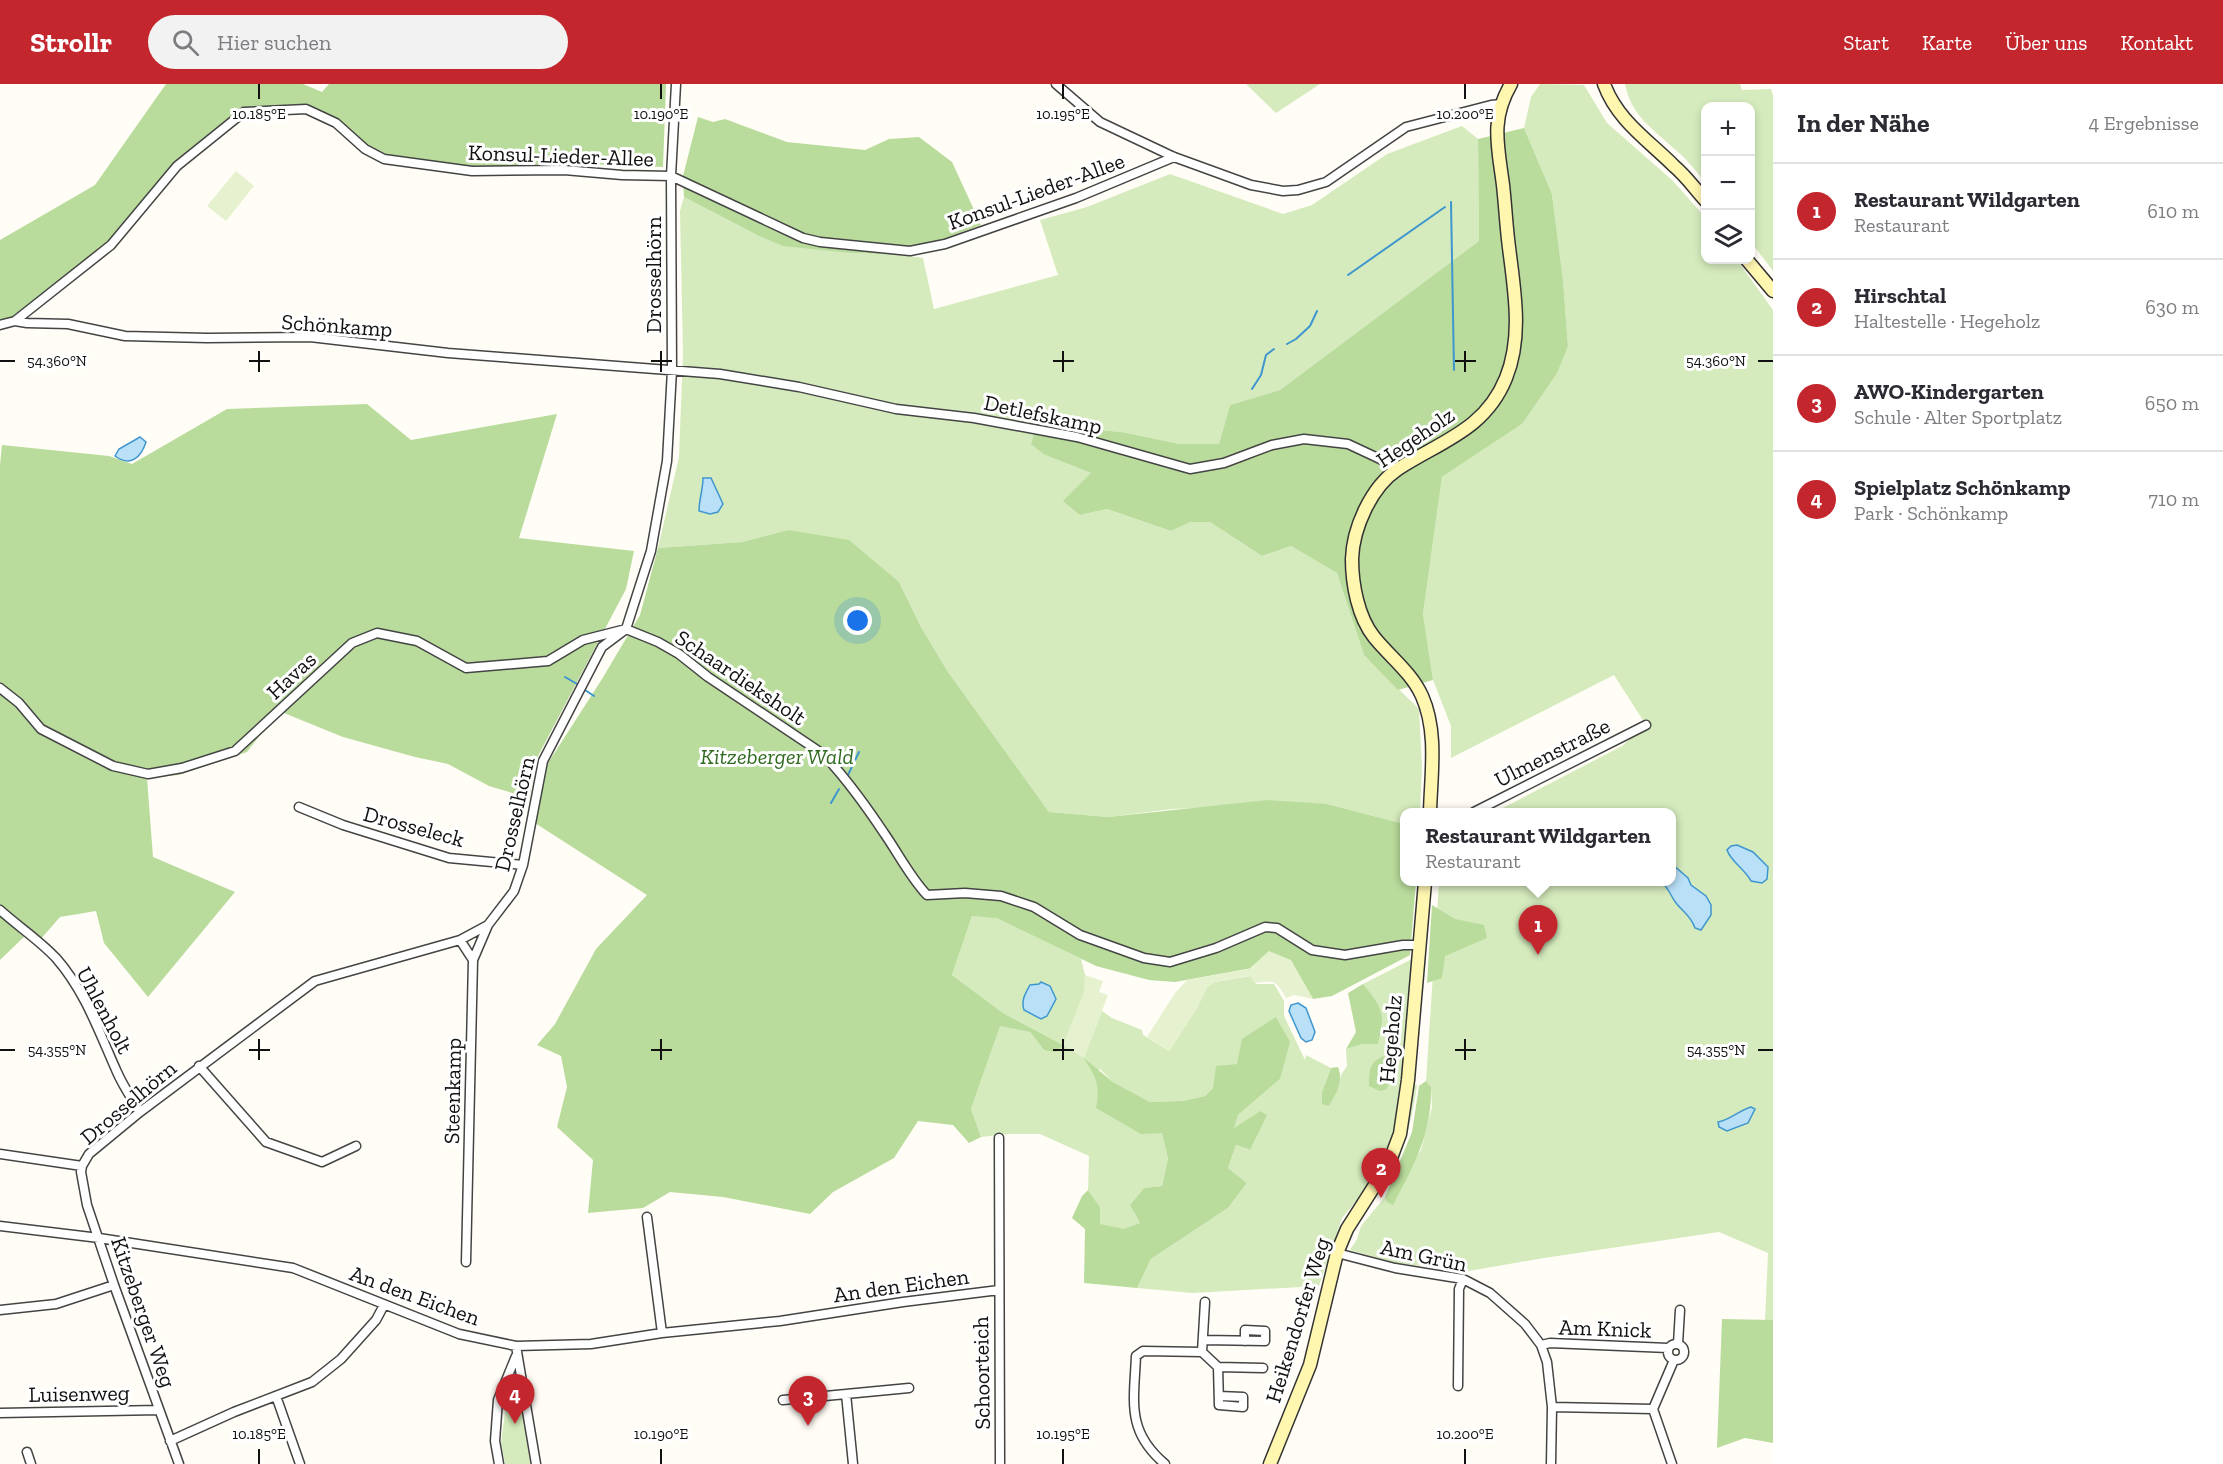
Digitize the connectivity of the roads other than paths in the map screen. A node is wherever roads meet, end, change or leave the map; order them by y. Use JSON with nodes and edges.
{"nodes":[{"id":1,"x":676,"y":84,"type":"edge"},
{"id":2,"x":1056,"y":84,"type":"edge"},
{"id":3,"x":1511,"y":84,"type":"edge"},
{"id":4,"x":1604,"y":84,"type":"edge"},
{"id":5,"x":1501,"y":104,"type":"junction"},
{"id":6,"x":1174,"y":157,"type":"junction"},
{"id":7,"x":671,"y":176,"type":"junction"},
{"id":8,"x":1701,"y":195,"type":"edge"},
{"id":9,"x":1750,"y":264,"type":"edge"},
{"id":10,"x":1773,"y":291,"type":"edge"},
{"id":11,"x":15,"y":321,"type":"junction"},
{"id":12,"x":0,"y":325,"type":"edge"},
{"id":13,"x":672,"y":370,"type":"junction"},
{"id":14,"x":1397,"y":470,"type":"junction"},
{"id":15,"x":626,"y":629,"type":"junction"},
{"id":16,"x":0,"y":688,"type":"edge"},
{"id":17,"x":1646,"y":725,"type":"dead end"},
{"id":18,"x":299,"y":807,"type":"dead end"},
{"id":19,"x":1430,"y":808,"type":"edge"},
{"id":20,"x":1484,"y":808,"type":"edge"},
{"id":21,"x":523,"y":865,"type":"junction"},
{"id":22,"x":1425,"y":886,"type":"edge"},
{"id":23,"x":0,"y":910,"type":"edge"},
{"id":24,"x":488,"y":925,"type":"junction"},
{"id":25,"x":460,"y":940,"type":"junction"},
{"id":26,"x":1419,"y":945,"type":"junction"},
{"id":27,"x":473,"y":960,"type":"junction"},
{"id":28,"x":199,"y":1066,"type":"junction"},
{"id":29,"x":140,"y":1112,"type":"junction"},
{"id":30,"x":999,"y":1138,"type":"dead end"},
{"id":31,"x":356,"y":1146,"type":"dead end"},
{"id":32,"x":0,"y":1154,"type":"edge"},
{"id":33,"x":81,"y":1168,"type":"junction"},
{"id":34,"x":1371,"y":1193,"type":"joint"},
{"id":35,"x":647,"y":1217,"type":"dead end"},
{"id":36,"x":0,"y":1226,"type":"edge"},
{"id":37,"x":99,"y":1238,"type":"junction"},
{"id":38,"x":1336,"y":1253,"type":"junction"},
{"id":39,"x":466,"y":1262,"type":"dead end"},
{"id":40,"x":1463,"y":1279,"type":"junction"},
{"id":41,"x":114,"y":1285,"type":"junction"},
{"id":42,"x":999,"y":1290,"type":"junction"},
{"id":43,"x":1205,"y":1302,"type":"dead end"},
{"id":44,"x":384,"y":1305,"type":"junction"},
{"id":45,"x":0,"y":1310,"type":"edge"},
{"id":46,"x":1680,"y":1310,"type":"dead end"},
{"id":47,"x":662,"y":1332,"type":"junction"},
{"id":48,"x":1204,"y":1340,"type":"junction"},
{"id":49,"x":1245,"y":1341,"type":"dead end"},
{"id":50,"x":1678,"y":1344,"type":"junction"},
{"id":51,"x":1541,"y":1345,"type":"junction"},
{"id":52,"x":516,"y":1346,"type":"junction"},
{"id":53,"x":1668,"y":1348,"type":"junction"},
{"id":54,"x":1202,"y":1352,"type":"junction"},
{"id":55,"x":516,"y":1356,"type":"junction"},
{"id":56,"x":1674,"y":1360,"type":"junction"},
{"id":57,"x":1218,"y":1367,"type":"junction"},
{"id":58,"x":1263,"y":1368,"type":"dead end"},
{"id":59,"x":1458,"y":1386,"type":"dead end"},
{"id":60,"x":909,"y":1388,"type":"dead end"},
{"id":61,"x":846,"y":1395,"type":"junction"},
{"id":62,"x":276,"y":1396,"type":"junction"},
{"id":63,"x":1219,"y":1396,"type":"dead end"},
{"id":64,"x":783,"y":1400,"type":"dead end"},
{"id":65,"x":1552,"y":1407,"type":"junction"},
{"id":66,"x":1653,"y":1409,"type":"junction"},
{"id":67,"x":159,"y":1410,"type":"junction"},
{"id":68,"x":0,"y":1413,"type":"edge"},
{"id":69,"x":170,"y":1441,"type":"junction"},
{"id":70,"x":27,"y":1452,"type":"dead end"},
{"id":71,"x":31,"y":1464,"type":"edge"},
{"id":72,"x":179,"y":1464,"type":"edge"},
{"id":73,"x":300,"y":1464,"type":"edge"},
{"id":74,"x":499,"y":1464,"type":"edge"},
{"id":75,"x":536,"y":1464,"type":"edge"},
{"id":76,"x":853,"y":1464,"type":"edge"},
{"id":77,"x":1000,"y":1464,"type":"edge"},
{"id":78,"x":1165,"y":1464,"type":"edge"},
{"id":79,"x":1270,"y":1464,"type":"edge"},
{"id":80,"x":1551,"y":1464,"type":"edge"},
{"id":81,"x":1672,"y":1464,"type":"edge"}],
"edges":[{"from":1,"to":7,"type":"street","name":"Drosselhörn"},
{"from":2,"to":6,"type":"street"},
{"from":3,"to":5,"type":"street","name":"Hegeholz"},
{"from":4,"to":8,"type":"street"},
{"from":5,"to":6,"type":"street"},
{"from":5,"to":14,"type":"street","name":"Hegeholz"},
{"from":6,"to":7,"type":"street","name":"Konsul-Lieder-Allee"},
{"from":7,"to":11,"type":"street","name":"Konsul-Lieder-Allee"},
{"from":7,"to":13,"type":"street","name":"Drosselhörn"},
{"from":9,"to":10,"type":"street"},
{"from":11,"to":12,"type":"street","name":"Schönkamp"},
{"from":11,"to":13,"type":"street","name":"Schönkamp"},
{"from":13,"to":14,"type":"street","name":"Detlefskamp"},
{"from":13,"to":15,"type":"street","name":"Drosselhörn"},
{"from":14,"to":19,"type":"street","name":"Hegeholz"},
{"from":15,"to":16,"type":"street","name":"Havas"},
{"from":15,"to":21,"type":"street","name":"Drosselhörn"},
{"from":15,"to":26,"type":"street","name":"Schaardieksholt"},
{"from":17,"to":20,"type":"street","name":"Ulmenstraße"},
{"from":18,"to":21,"type":"street","name":"Drosseleck"},
{"from":21,"to":24,"type":"street","name":"Drosselhörn"},
{"from":22,"to":26,"type":"street","name":"Hegeholz"},
{"from":23,"to":29,"type":"street","name":"Uhlenholt"},
{"from":24,"to":25,"type":"street","name":"Drosselhörn"},
{"from":24,"to":27,"type":"street","name":"Steenkamp"},
{"from":25,"to":27,"type":"street"},
{"from":25,"to":28,"type":"street","name":"Drosselhörn"},
{"from":26,"to":34,"type":"street","name":"Hegeholz"},
{"from":27,"to":39,"type":"street","name":"Steenkamp"},
{"from":28,"to":29,"type":"street","name":"Drosselhörn"},
{"from":28,"to":31,"type":"street"},
{"from":29,"to":33,"type":"street","name":"Drosselhörn"},
{"from":30,"to":42,"type":"street","name":"Schoorteich"},
{"from":32,"to":33,"type":"street"},
{"from":33,"to":37,"type":"street","name":"Kitzeberger Weg"},
{"from":34,"to":38,"type":"street","name":"Heikendorfer Weg"},
{"from":35,"to":47,"type":"street"},
{"from":36,"to":37,"type":"street","name":"An den Eichen"},
{"from":37,"to":41,"type":"street","name":"Kitzeberger Weg"},
{"from":37,"to":44,"type":"street","name":"An den Eichen"},
{"from":38,"to":40,"type":"street","name":"Am Grün"},
{"from":38,"to":79,"type":"street","name":"Heikendorfer Weg"},
{"from":40,"to":51,"type":"street","name":"Am Grün"},
{"from":40,"to":59,"type":"street"},
{"from":41,"to":45,"type":"street"},
{"from":41,"to":67,"type":"street","name":"Kitzeberger Weg"},
{"from":42,"to":47,"type":"street","name":"An den Eichen"},
{"from":42,"to":77,"type":"street","name":"Schoorteich"},
{"from":43,"to":48,"type":"street"},
{"from":44,"to":52,"type":"street","name":"An den Eichen"},
{"from":44,"to":62,"type":"street"},
{"from":46,"to":50,"type":"street","name":"Am Knick"},
{"from":47,"to":52,"type":"street","name":"An den Eichen"},
{"from":48,"to":49,"type":"street"},
{"from":48,"to":54,"type":"street"},
{"from":50,"to":53,"type":"street","name":"Am Knick"},
{"from":50,"to":56,"type":"street","name":"Am Knick"},
{"from":51,"to":53,"type":"street","name":"Am Knick"},
{"from":51,"to":65,"type":"street","name":"Am Grün"},
{"from":52,"to":55,"type":"street"},
{"from":53,"to":56,"type":"street","name":"Am Knick"},
{"from":54,"to":57,"type":"street"},
{"from":54,"to":78,"type":"street"},
{"from":55,"to":74,"type":"street"},
{"from":55,"to":75,"type":"street"},
{"from":56,"to":66,"type":"street"},
{"from":57,"to":58,"type":"street"},
{"from":57,"to":63,"type":"street"},
{"from":60,"to":61,"type":"street"},
{"from":61,"to":64,"type":"street"},
{"from":61,"to":76,"type":"street"},
{"from":62,"to":69,"type":"street"},
{"from":62,"to":73,"type":"street"},
{"from":65,"to":66,"type":"street"},
{"from":65,"to":80,"type":"street","name":"Am Grün"},
{"from":66,"to":81,"type":"street"},
{"from":67,"to":68,"type":"street","name":"Luisenweg"},
{"from":67,"to":69,"type":"street","name":"Kitzeberger Weg"},
{"from":69,"to":72,"type":"street","name":"Kitzeberger Weg"},
{"from":70,"to":71,"type":"street"}]}
